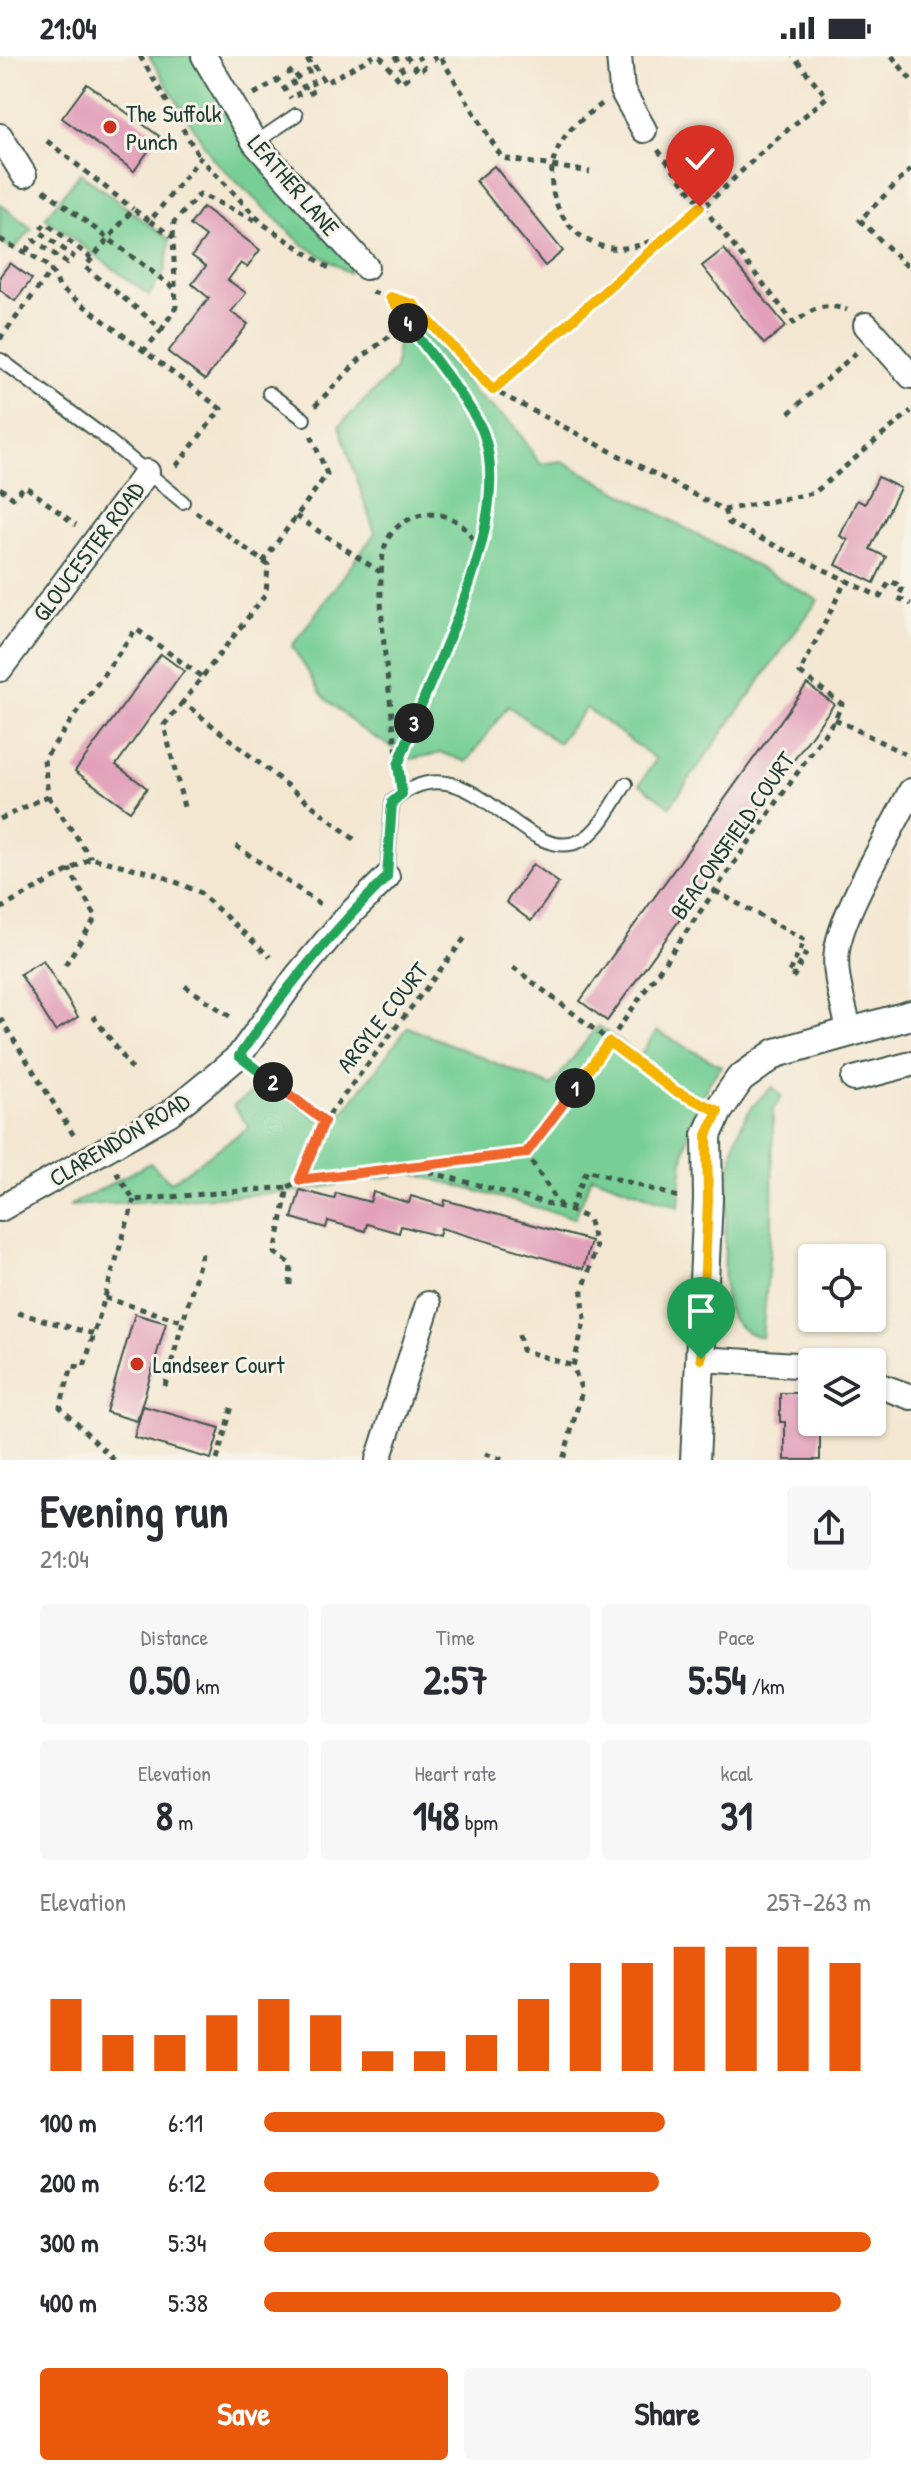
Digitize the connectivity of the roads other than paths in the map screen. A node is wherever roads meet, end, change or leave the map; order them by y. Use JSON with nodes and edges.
{"nodes":[{"id":1,"x":204,"y":56,"type":"edge"},
{"id":2,"x":619,"y":56,"type":"edge"},
{"id":3,"x":296,"y":115,"type":"dead end"},
{"id":4,"x":644,"y":130,"type":"road end"},
{"id":5,"x":0,"y":136,"type":"edge"},
{"id":6,"x":255,"y":143,"type":"junction"},
{"id":7,"x":24,"y":175,"type":"road end"},
{"id":8,"x":362,"y":276,"type":"road end"},
{"id":9,"x":870,"y":330,"type":"road end"},
{"id":10,"x":1,"y":360,"type":"edge"},
{"id":11,"x":911,"y":376,"type":"edge"},
{"id":12,"x":269,"y":393,"type":"dead end"},
{"id":13,"x":304,"y":419,"type":"road end"},
{"id":14,"x":154,"y":478,"type":"junction"},
{"id":15,"x":183,"y":502,"type":"road end"},
{"id":16,"x":0,"y":669,"type":"edge"},
{"id":17,"x":626,"y":784,"type":"dead end"},
{"id":18,"x":911,"y":791,"type":"edge"},
{"id":19,"x":387,"y":877,"type":"joint"},
{"id":20,"x":911,"y":1015,"type":"edge"},
{"id":21,"x":849,"y":1030,"type":"junction"},
{"id":22,"x":911,"y":1064,"type":"edge"},
{"id":23,"x":854,"y":1079,"type":"dead end"},
{"id":24,"x":0,"y":1209,"type":"edge"},
{"id":25,"x":428,"y":1304,"type":"dead end"},
{"id":26,"x":701,"y":1359,"type":"junction"},
{"id":27,"x":798,"y":1365,"type":"edge"},
{"id":28,"x":886,"y":1388,"type":"edge"},
{"id":29,"x":911,"y":1397,"type":"edge"},
{"id":30,"x":378,"y":1460,"type":"edge"},
{"id":31,"x":695,"y":1460,"type":"edge"}],
"edges":[{"from":1,"to":6,"type":"street","name":"LEATHER LANE"},
{"from":2,"to":4,"type":"street"},
{"from":3,"to":6,"type":"lane"},
{"from":5,"to":7,"type":"street"},
{"from":6,"to":8,"type":"street","name":"LEATHER LANE"},
{"from":9,"to":11,"type":"street"},
{"from":10,"to":14,"type":"lane"},
{"from":12,"to":13,"type":"lane"},
{"from":14,"to":15,"type":"lane"},
{"from":14,"to":16,"type":"street","name":"GLOUCESTER ROAD"},
{"from":17,"to":19,"type":"lane"},
{"from":18,"to":21,"type":"street"},
{"from":19,"to":24,"type":"street","name":"CLARENDON ROAD"},
{"from":20,"to":21,"type":"street"},
{"from":21,"to":26,"type":"street"},
{"from":22,"to":23,"type":"street"},
{"from":25,"to":30,"type":"street"},
{"from":26,"to":27,"type":"street"},
{"from":26,"to":31,"type":"street"},
{"from":28,"to":29,"type":"street"}]}
